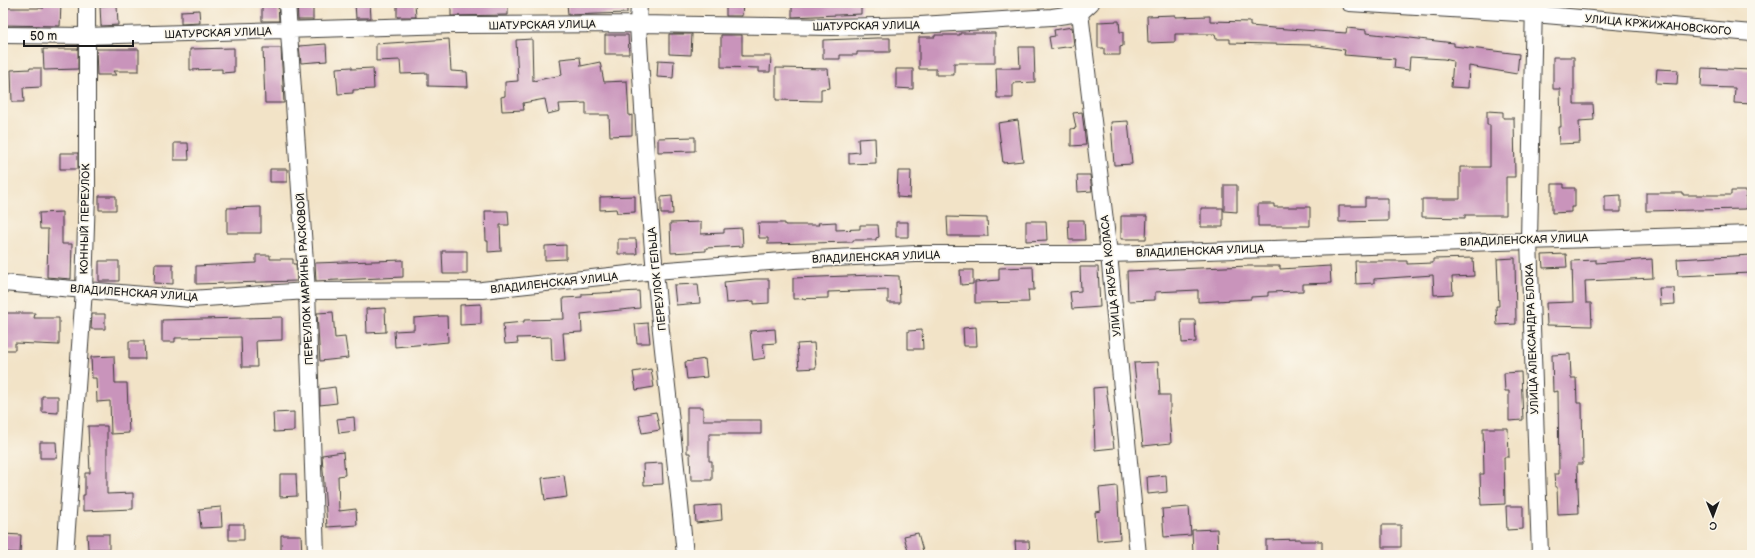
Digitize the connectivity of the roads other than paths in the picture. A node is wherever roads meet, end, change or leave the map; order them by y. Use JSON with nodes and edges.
{"nodes":[{"id":1,"x":87,"y":3,"type":"edge"},
{"id":2,"x":288,"y":3,"type":"edge"},
{"id":3,"x":638,"y":3,"type":"edge"},
{"id":4,"x":1348,"y":3,"type":"edge"},
{"id":5,"x":1086,"y":8,"type":"edge"},
{"id":6,"x":1534,"y":9,"type":"edge"},
{"id":7,"x":638,"y":24,"type":"junction"},
{"id":8,"x":289,"y":30,"type":"junction"},
{"id":9,"x":1752,"y":32,"type":"edge"},
{"id":10,"x":3,"y":35,"type":"edge"},
{"id":11,"x":86,"y":36,"type":"junction"},
{"id":12,"x":1752,"y":234,"type":"edge"},
{"id":13,"x":1529,"y":240,"type":"junction"},
{"id":14,"x":1109,"y":254,"type":"junction"},
{"id":15,"x":655,"y":272,"type":"junction"},
{"id":16,"x":3,"y":283,"type":"edge"},
{"id":17,"x":84,"y":290,"type":"junction"},
{"id":18,"x":307,"y":291,"type":"junction"},
{"id":19,"x":65,"y":555,"type":"edge"},
{"id":20,"x":316,"y":555,"type":"edge"},
{"id":21,"x":684,"y":555,"type":"edge"},
{"id":22,"x":1138,"y":555,"type":"edge"},
{"id":23,"x":1540,"y":555,"type":"edge"}],
"edges":[{"from":1,"to":11,"type":"street","name":"КОННЫЙ ПЕРЕУЛОК"},
{"from":2,"to":8,"type":"street","name":"ПЕРЕУЛОК МАРИНЫ РАСКОВОЙ"},
{"from":3,"to":7,"type":"street","name":"ПЕРЕУЛОК ГЕЛЬЦА"},
{"from":4,"to":6,"type":"street","name":"УЛИЦА КРЖИЖАНОВСКОГО"},
{"from":5,"to":7,"type":"street","name":"ШАТУРСКАЯ УЛИЦА"},
{"from":5,"to":14,"type":"street","name":"УЛИЦА ЯКУБА КОЛАСА"},
{"from":6,"to":9,"type":"street","name":"УЛИЦА КРЖИЖАНОВСКОГО"},
{"from":6,"to":13,"type":"street","name":"УЛИЦА АЛЕКСАНДРА БЛОКА"},
{"from":7,"to":8,"type":"street","name":"ШАТУРСКАЯ УЛИЦА"},
{"from":7,"to":15,"type":"street","name":"ПЕРЕУЛОК ГЕЛЬЦА"},
{"from":8,"to":11,"type":"street","name":"ШАТУРСКАЯ УЛИЦА"},
{"from":8,"to":18,"type":"street","name":"ПЕРЕУЛОК МАРИНЫ РАСКОВОЙ"},
{"from":10,"to":11,"type":"street","name":"ШАТУРСКАЯ УЛИЦА"},
{"from":11,"to":17,"type":"street","name":"КОННЫЙ ПЕРЕУЛОК"},
{"from":12,"to":13,"type":"street","name":"ВЛАДИЛЕНСКАЯ УЛИЦА"},
{"from":13,"to":14,"type":"street","name":"ВЛАДИЛЕНСКАЯ УЛИЦА"},
{"from":13,"to":23,"type":"street","name":"УЛИЦА АЛЕКСАНДРА БЛОКА"},
{"from":14,"to":15,"type":"street","name":"ВЛАДИЛЕНСКАЯ УЛИЦА"},
{"from":14,"to":22,"type":"street","name":"УЛИЦА ЯКУБА КОЛАСА"},
{"from":15,"to":18,"type":"street","name":"ВЛАДИЛЕНСКАЯ УЛИЦА"},
{"from":15,"to":21,"type":"street","name":"ПЕРЕУЛОК ГЕЛЬЦА"},
{"from":16,"to":17,"type":"street","name":"ВЛАДИЛЕНСКАЯ УЛИЦА"},
{"from":17,"to":18,"type":"street","name":"ВЛАДИЛЕНСКАЯ УЛИЦА"},
{"from":17,"to":19,"type":"street","name":"КОННЫЙ ПЕРЕУЛОК"},
{"from":18,"to":20,"type":"street","name":"ПЕРЕУЛОК МАРИНЫ РАСКОВОЙ"}]}
